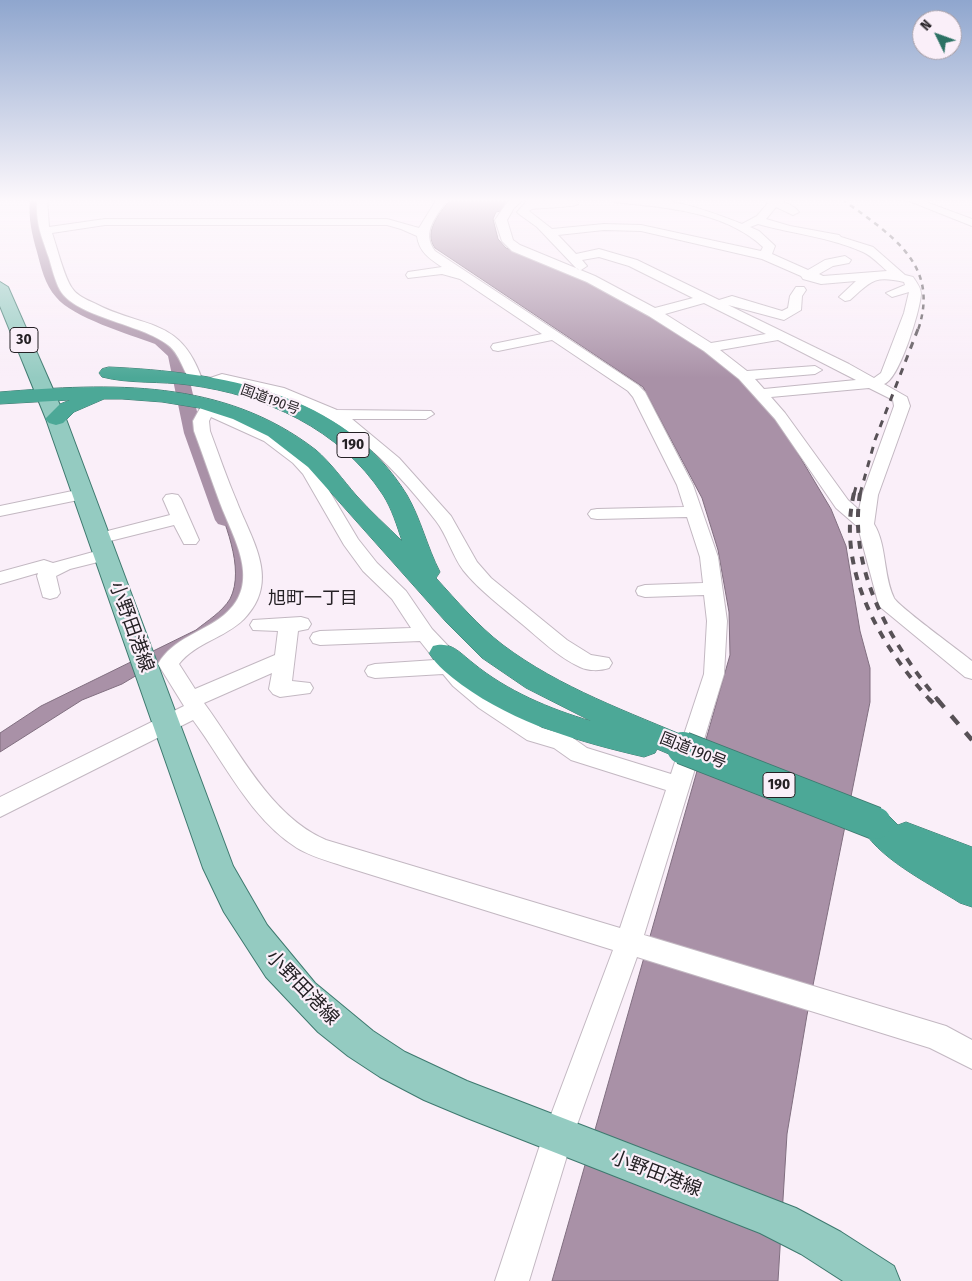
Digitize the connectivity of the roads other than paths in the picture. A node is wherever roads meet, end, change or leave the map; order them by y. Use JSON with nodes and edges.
{"nodes":[{"id":1,"x":54,"y":259,"type":"edge"},
{"id":2,"x":438,"y":259,"type":"edge"},
{"id":3,"x":542,"y":259,"type":"edge"},
{"id":4,"x":574,"y":259,"type":"edge"},
{"id":5,"x":619,"y":259,"type":"edge"},
{"id":6,"x":772,"y":259,"type":"edge"},
{"id":7,"x":879,"y":259,"type":"edge"},
{"id":8,"x":845,"y":260,"type":"dead end"},
{"id":9,"x":412,"y":275,"type":"dead end"},
{"id":10,"x":808,"y":276,"type":"junction"},
{"id":11,"x":898,"y":276,"type":"junction"},
{"id":12,"x":868,"y":277,"type":"junction"},
{"id":13,"x":466,"y":278,"type":"junction"},
{"id":14,"x":591,"y":279,"type":"junction"},
{"id":15,"x":913,"y":286,"type":"junction"},
{"id":16,"x":0,"y":287,"type":"edge"},
{"id":17,"x":847,"y":287,"type":"junction"},
{"id":18,"x":892,"y":293,"type":"dead end"},
{"id":19,"x":780,"y":299,"type":"dead end"},
{"id":20,"x":712,"y":301,"type":"junction"},
{"id":21,"x":654,"y":312,"type":"junction"},
{"id":22,"x":553,"y":336,"type":"junction"},
{"id":23,"x":778,"y":336,"type":"junction"},
{"id":24,"x":498,"y":347,"type":"dead end"},
{"id":25,"x":710,"y":348,"type":"junction"},
{"id":26,"x":815,"y":370,"type":"dead end"},
{"id":27,"x":744,"y":376,"type":"junction"},
{"id":28,"x":0,"y":380,"type":"edge"},
{"id":29,"x":874,"y":383,"type":"junction"},
{"id":30,"x":42,"y":386,"type":"junction"},
{"id":31,"x":192,"y":391,"type":"junction"},
{"id":32,"x":761,"y":394,"type":"junction"},
{"id":33,"x":0,"y":398,"type":"edge"},
{"id":34,"x":426,"y":414,"type":"dead end"},
{"id":35,"x":335,"y":415,"type":"junction"},
{"id":36,"x":56,"y":419,"type":"junction"},
{"id":37,"x":82,"y":494,"type":"junction"},
{"id":38,"x":172,"y":499,"type":"dead end"},
{"id":39,"x":0,"y":511,"type":"edge"},
{"id":40,"x":693,"y":512,"type":"junction"},
{"id":41,"x":597,"y":514,"type":"dead end"},
{"id":42,"x":180,"y":518,"type":"junction"},
{"id":43,"x":865,"y":524,"type":"junction"},
{"id":44,"x":190,"y":540,"type":"dead end"},
{"id":45,"x":101,"y":547,"type":"junction"},
{"id":46,"x":52,"y":570,"type":"junction"},
{"id":47,"x":0,"y":578,"type":"edge"},
{"id":48,"x":712,"y":589,"type":"junction"},
{"id":49,"x":645,"y":590,"type":"dead end"},
{"id":50,"x":50,"y":593,"type":"dead end"},
{"id":51,"x":440,"y":598,"type":"junction"},
{"id":52,"x":260,"y":625,"type":"dead end"},
{"id":53,"x":320,"y":638,"type":"dead end"},
{"id":54,"x":438,"y":651,"type":"junction"},
{"id":55,"x":284,"y":659,"type":"junction"},
{"id":56,"x":602,"y":663,"type":"dead end"},
{"id":57,"x":375,"y":671,"type":"dead end"},
{"id":58,"x":972,"y":672,"type":"edge"},
{"id":59,"x":303,"y":688,"type":"dead end"},
{"id":60,"x":194,"y":705,"type":"junction"},
{"id":61,"x":164,"y":723,"type":"junction"},
{"id":62,"x":683,"y":748,"type":"junction"},
{"id":63,"x":680,"y":785,"type":"junction"},
{"id":64,"x":0,"y":808,"type":"edge"},
{"id":65,"x":875,"y":823,"type":"junction"},
{"id":66,"x":972,"y":862,"type":"edge"},
{"id":67,"x":972,"y":892,"type":"edge"},
{"id":68,"x":636,"y":945,"type":"junction"},
{"id":69,"x":972,"y":1055,"type":"edge"},
{"id":70,"x":567,"y":1140,"type":"junction"},
{"id":71,"x":512,"y":1281,"type":"edge"},
{"id":72,"x":879,"y":1281,"type":"edge"}],
"edges":[{"from":1,"to":31,"type":"street"},
{"from":2,"to":13,"type":"street"},
{"from":3,"to":14,"type":"street"},
{"from":4,"to":14,"type":"street"},
{"from":5,"to":20,"type":"street"},
{"from":6,"to":10,"type":"street"},
{"from":7,"to":11,"type":"street"},
{"from":8,"to":10,"type":"street"},
{"from":9,"to":13,"type":"street"},
{"from":10,"to":17,"type":"street"},
{"from":11,"to":12,"type":"street"},
{"from":11,"to":15,"type":"street"},
{"from":12,"to":17,"type":"street"},
{"from":12,"to":17,"type":"street"},
{"from":13,"to":22,"type":"street"},
{"from":14,"to":21,"type":"street"},
{"from":15,"to":18,"type":"street"},
{"from":15,"to":29,"type":"street"},
{"from":16,"to":30,"type":"main road","number":"30"},
{"from":19,"to":20,"type":"street"},
{"from":20,"to":21,"type":"street"},
{"from":20,"to":23,"type":"street"},
{"from":21,"to":25,"type":"street"},
{"from":22,"to":24,"type":"street"},
{"from":22,"to":40,"type":"street"},
{"from":23,"to":25,"type":"street"},
{"from":23,"to":29,"type":"street"},
{"from":25,"to":27,"type":"street"},
{"from":26,"to":27,"type":"street"},
{"from":27,"to":32,"type":"street"},
{"from":28,"to":30,"type":"highway","name":"国道190号","number":"190"},
{"from":29,"to":32,"type":"street"},
{"from":29,"to":43,"type":"street"},
{"from":30,"to":31,"type":"highway","name":"国道190号","number":"190"},
{"from":30,"to":31,"type":"highway","name":"国道190号","number":"190"},
{"from":30,"to":33,"type":"highway","name":"国道190号","number":"190"},
{"from":30,"to":36,"type":"main road","name":"小野田港線"},
{"from":31,"to":35,"type":"street"},
{"from":31,"to":36,"type":"highway"},
{"from":31,"to":51,"type":"highway","name":"国道190号","number":"190"},
{"from":31,"to":51,"type":"highway","name":"国道190号","number":"190"},
{"from":31,"to":54,"type":"street"},
{"from":31,"to":60,"type":"street"},
{"from":32,"to":43,"type":"street"},
{"from":34,"to":35,"type":"street"},
{"from":35,"to":56,"type":"street"},
{"from":36,"to":37,"type":"main road","name":"小野田港線"},
{"from":37,"to":39,"type":"street"},
{"from":37,"to":45,"type":"main road","name":"小野田港線"},
{"from":38,"to":42,"type":"street"},
{"from":40,"to":41,"type":"street"},
{"from":40,"to":48,"type":"street"},
{"from":42,"to":44,"type":"street"},
{"from":42,"to":45,"type":"street"},
{"from":43,"to":58,"type":"street"},
{"from":45,"to":46,"type":"street"},
{"from":45,"to":61,"type":"main road","name":"小野田港線"},
{"from":46,"to":47,"type":"street"},
{"from":46,"to":50,"type":"street"},
{"from":48,"to":49,"type":"street"},
{"from":48,"to":63,"type":"street"},
{"from":51,"to":62,"type":"highway","name":"国道190号","number":"190"},
{"from":52,"to":55,"type":"street"},
{"from":53,"to":54,"type":"street"},
{"from":54,"to":57,"type":"street"},
{"from":54,"to":62,"type":"highway"},
{"from":54,"to":63,"type":"street"},
{"from":55,"to":59,"type":"street"},
{"from":55,"to":60,"type":"street"},
{"from":60,"to":61,"type":"street"},
{"from":60,"to":68,"type":"street"},
{"from":61,"to":64,"type":"street"},
{"from":61,"to":70,"type":"main road","name":"小野田港線"},
{"from":62,"to":65,"type":"highway","name":"国道190号","number":"190","bridge":true},
{"from":63,"to":68,"type":"street"},
{"from":65,"to":66,"type":"highway","name":"国道190号","number":"190"},
{"from":65,"to":67,"type":"highway"},
{"from":68,"to":69,"type":"street"},
{"from":68,"to":70,"type":"street"},
{"from":70,"to":71,"type":"street"},
{"from":70,"to":72,"type":"main road","name":"小野田港線"}]}
